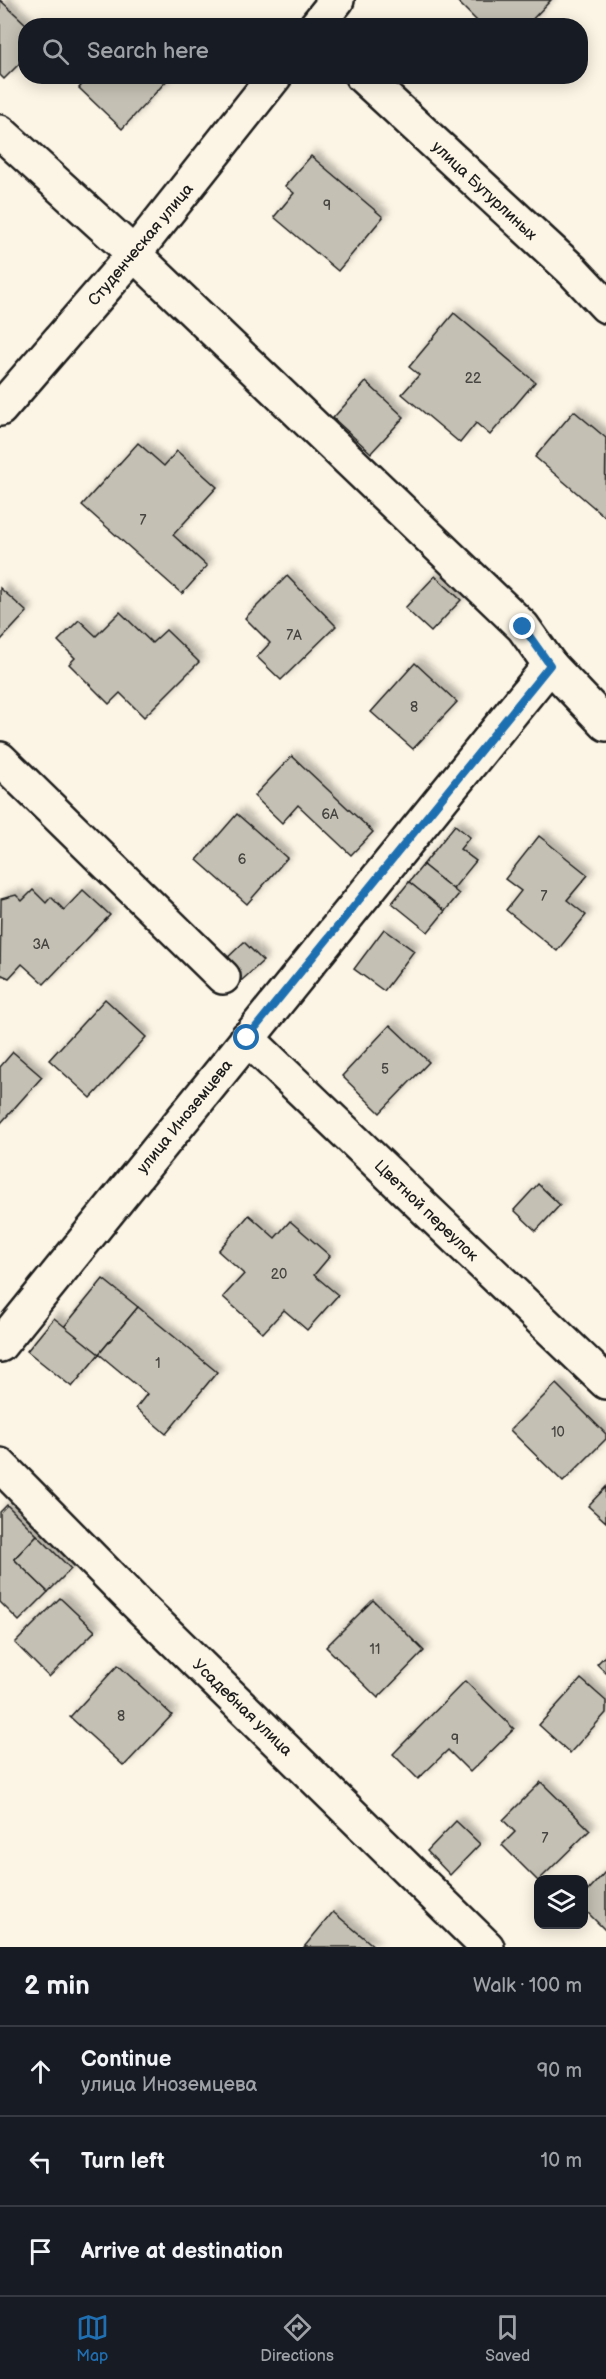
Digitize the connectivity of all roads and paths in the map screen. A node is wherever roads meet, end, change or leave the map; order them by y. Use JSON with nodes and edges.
{"nodes":[{"id":1,"x":269,"y":84,"type":"edge"},
{"id":2,"x":371,"y":84,"type":"edge"},
{"id":3,"x":0,"y":132,"type":"edge"},
{"id":4,"x":134,"y":254,"type":"junction"},
{"id":5,"x":606,"y":306,"type":"edge"},
{"id":6,"x":0,"y":409,"type":"edge"},
{"id":7,"x":550,"y":665,"type":"junction"},
{"id":8,"x":606,"y":724,"type":"edge"},
{"id":9,"x":0,"y":759,"type":"edge"},
{"id":10,"x":223,"y":977,"type":"dead end"},
{"id":11,"x":247,"y":1038,"type":"junction"},
{"id":12,"x":0,"y":1345,"type":"edge"},
{"id":13,"x":606,"y":1382,"type":"edge"},
{"id":14,"x":0,"y":1465,"type":"edge"},
{"id":15,"x":488,"y":1947,"type":"edge"}],
"edges":[{"from":1,"to":4,"type":"street","name":"Студенческая улица"},
{"from":2,"to":5,"type":"street","name":"улица Бутурлиных"},
{"from":3,"to":4,"type":"street"},
{"from":4,"to":6,"type":"street","name":"Студенческая улица"},
{"from":4,"to":7,"type":"street"},
{"from":7,"to":8,"type":"street"},
{"from":7,"to":11,"type":"street","name":"улица Иноземцева"},
{"from":9,"to":10,"type":"street"},
{"from":11,"to":12,"type":"street","name":"улица Иноземцева"},
{"from":11,"to":13,"type":"street","name":"Цветной переулок"},
{"from":14,"to":15,"type":"street","name":"Усадебная улица"}]}
